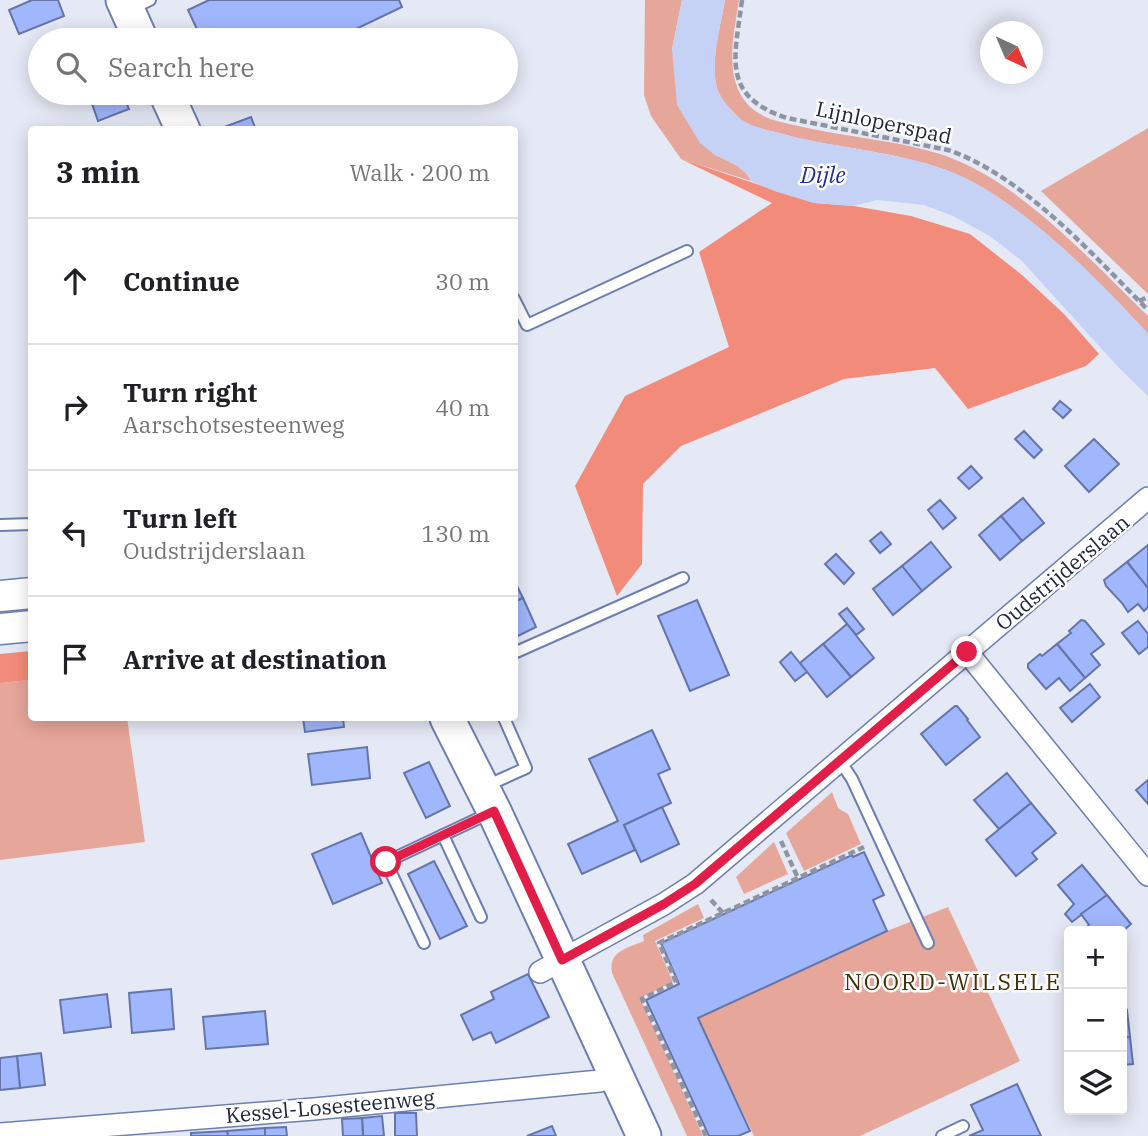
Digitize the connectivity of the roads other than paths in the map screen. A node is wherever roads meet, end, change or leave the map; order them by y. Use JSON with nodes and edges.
{"nodes":[{"id":1,"x":133,"y":4,"type":"edge"},
{"id":2,"x":138,"y":28,"type":"edge"},
{"id":3,"x":172,"y":105,"type":"edge"},
{"id":4,"x":181,"y":126,"type":"edge"},
{"id":5,"x":687,"y":251,"type":"dead end"},
{"id":6,"x":518,"y":307,"type":"edge"},
{"id":7,"x":1148,"y":498,"type":"edge"},
{"id":8,"x":28,"y":524,"type":"edge"},
{"id":9,"x":0,"y":525,"type":"edge"},
{"id":10,"x":683,"y":578,"type":"dead end"},
{"id":11,"x":28,"y":593,"type":"edge"},
{"id":12,"x":0,"y":596,"type":"edge"},
{"id":13,"x":28,"y":626,"type":"edge"},
{"id":14,"x":0,"y":629,"type":"edge"},
{"id":15,"x":518,"y":651,"type":"edge"},
{"id":16,"x":967,"y":652,"type":"junction"},
{"id":17,"x":449,"y":721,"type":"edge"},
{"id":18,"x":505,"y":721,"type":"edge"},
{"id":19,"x":840,"y":761,"type":"junction"},
{"id":20,"x":488,"y":799,"type":"junction"},
{"id":21,"x":443,"y":835,"type":"junction"},
{"id":22,"x":1148,"y":875,"type":"edge"},
{"id":23,"x":481,"y":917,"type":"dead end"},
{"id":24,"x":424,"y":943,"type":"dead end"},
{"id":25,"x":928,"y":943,"type":"dead end"},
{"id":26,"x":551,"y":966,"type":"junction"},
{"id":27,"x":615,"y":1074,"type":"junction"},
{"id":28,"x":963,"y":1126,"type":"dead end"},
{"id":29,"x":0,"y":1134,"type":"edge"},
{"id":30,"x":644,"y":1136,"type":"edge"},
{"id":31,"x":942,"y":1136,"type":"edge"}],
"edges":[{"from":1,"to":2,"type":"main road"},
{"from":3,"to":4,"type":"main road"},
{"from":5,"to":6,"type":"lane"},
{"from":7,"to":16,"type":"street","name":"Oudstrijderslaan"},
{"from":8,"to":9,"type":"lane"},
{"from":10,"to":15,"type":"lane"},
{"from":11,"to":12,"type":"main road"},
{"from":13,"to":14,"type":"main road"},
{"from":16,"to":19,"type":"street","name":"Oudstrijderslaan"},
{"from":16,"to":22,"type":"street"},
{"from":17,"to":20,"type":"main road"},
{"from":18,"to":20,"type":"lane"},
{"from":19,"to":25,"type":"lane"},
{"from":19,"to":26,"type":"street","name":"Oudstrijderslaan"},
{"from":20,"to":21,"type":"lane"},
{"from":20,"to":26,"type":"main road"},
{"from":21,"to":23,"type":"lane"},
{"from":21,"to":24,"type":"lane"},
{"from":26,"to":27,"type":"main road"},
{"from":27,"to":29,"type":"street","name":"Kessel-Losesteenweg"},
{"from":27,"to":30,"type":"main road"},
{"from":28,"to":31,"type":"lane"}]}
